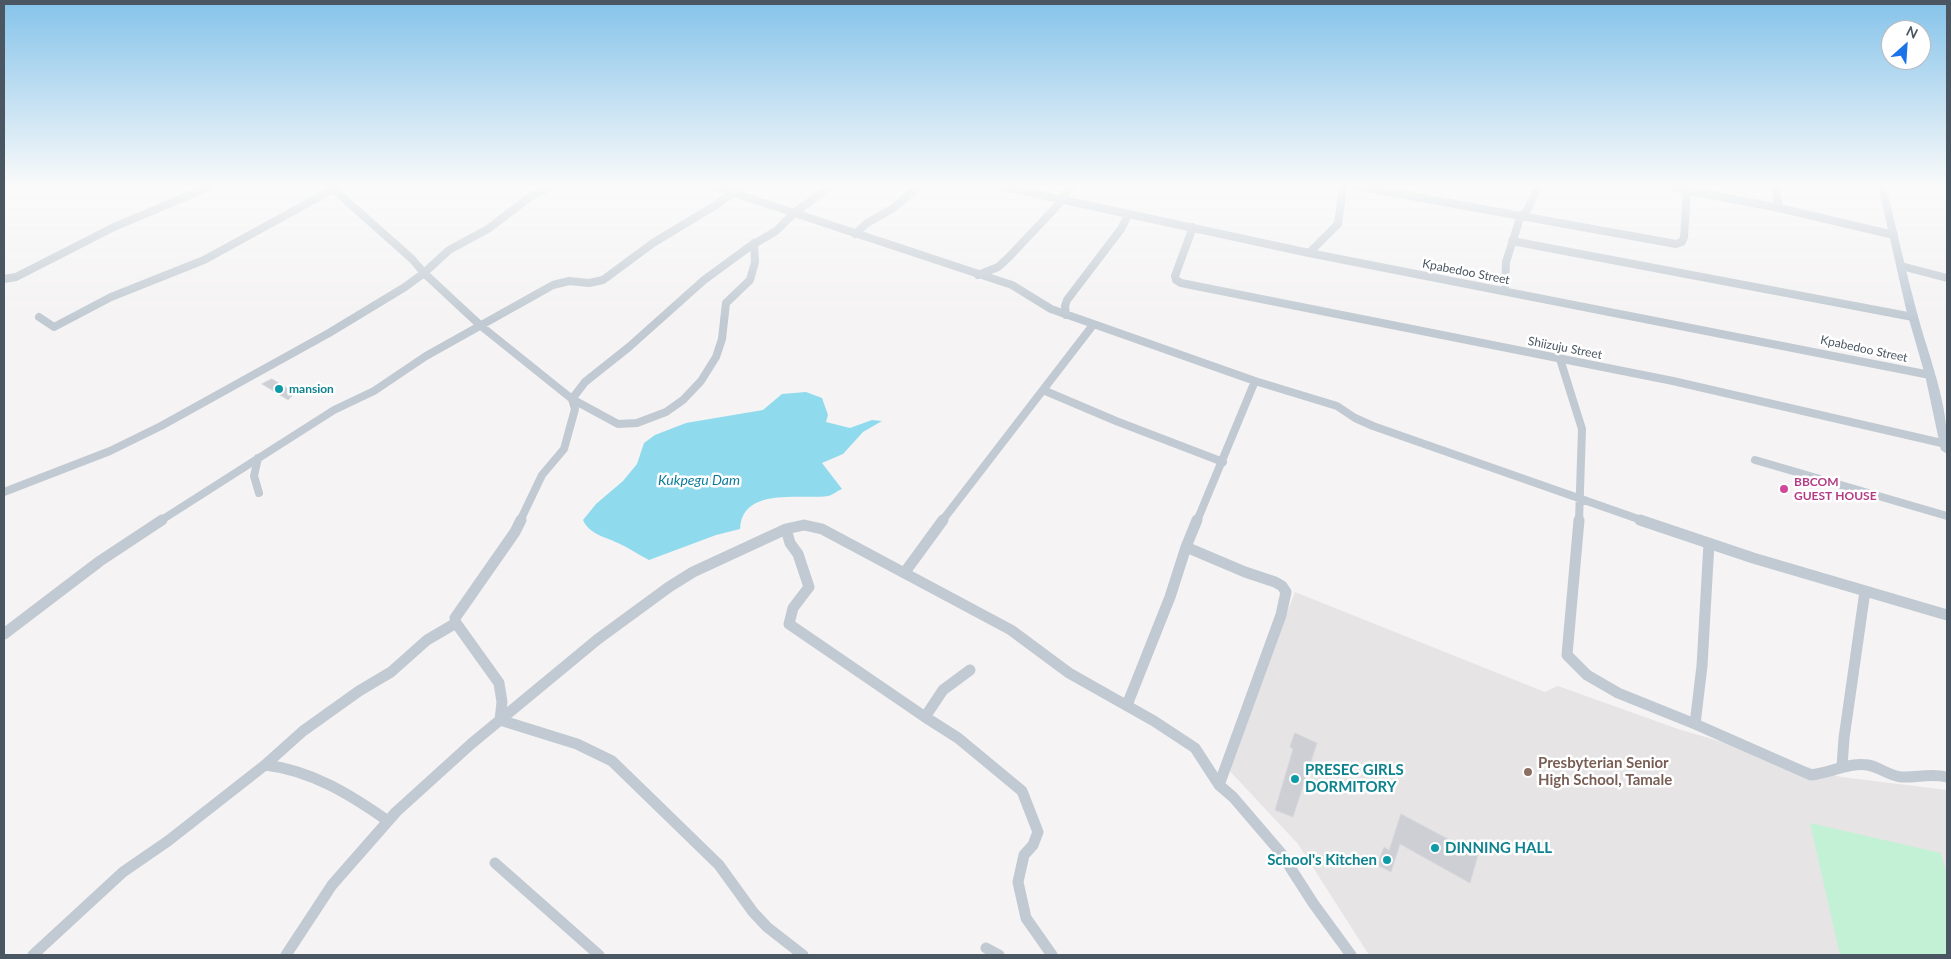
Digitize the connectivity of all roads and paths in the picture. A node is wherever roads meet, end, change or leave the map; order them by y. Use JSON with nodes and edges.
{"nodes":[{"id":1,"x":107,"y":231,"type":"edge"},
{"id":2,"x":256,"y":231,"type":"edge"},
{"id":3,"x":381,"y":231,"type":"edge"},
{"id":4,"x":485,"y":231,"type":"edge"},
{"id":5,"x":673,"y":231,"type":"edge"},
{"id":6,"x":776,"y":231,"type":"edge"},
{"id":7,"x":846,"y":231,"type":"edge"},
{"id":8,"x":859,"y":231,"type":"edge"},
{"id":9,"x":1033,"y":231,"type":"edge"},
{"id":10,"x":1119,"y":231,"type":"edge"},
{"id":11,"x":1192,"y":231,"type":"edge"},
{"id":12,"x":1210,"y":231,"type":"edge"},
{"id":13,"x":1331,"y":231,"type":"edge"},
{"id":14,"x":1516,"y":231,"type":"edge"},
{"id":15,"x":1603,"y":231,"type":"edge"},
{"id":16,"x":1684,"y":231,"type":"edge"},
{"id":17,"x":1876,"y":231,"type":"edge"},
{"id":18,"x":1893,"y":231,"type":"edge"},
{"id":19,"x":855,"y":234,"type":"junction"},
{"id":20,"x":1894,"y":235,"type":"junction"},
{"id":21,"x":1512,"y":241,"type":"junction"},
{"id":22,"x":754,"y":243,"type":"junction"},
{"id":23,"x":1309,"y":253,"type":"junction"},
{"id":24,"x":1901,"y":266,"type":"junction"},
{"id":25,"x":424,"y":273,"type":"junction"},
{"id":26,"x":978,"y":275,"type":"junction"},
{"id":27,"x":1947,"y":278,"type":"edge"},
{"id":28,"x":4,"y":279,"type":"edge"},
{"id":29,"x":1504,"y":292,"type":"junction"},
{"id":30,"x":1066,"y":315,"type":"junction"},
{"id":31,"x":38,"y":317,"type":"dead end"},
{"id":32,"x":1913,"y":317,"type":"junction"},
{"id":33,"x":1093,"y":325,"type":"junction"},
{"id":34,"x":480,"y":326,"type":"junction"},
{"id":35,"x":1560,"y":358,"type":"junction"},
{"id":36,"x":1930,"y":375,"type":"junction"},
{"id":37,"x":1255,"y":381,"type":"junction"},
{"id":38,"x":1043,"y":390,"type":"junction"},
{"id":39,"x":572,"y":399,"type":"junction"},
{"id":40,"x":1947,"y":447,"type":"edge"},
{"id":41,"x":258,"y":458,"type":"junction"},
{"id":42,"x":1755,"y":460,"type":"dead end"},
{"id":43,"x":1223,"y":462,"type":"junction"},
{"id":44,"x":4,"y":492,"type":"edge"},
{"id":45,"x":259,"y":493,"type":"dead end"},
{"id":46,"x":1581,"y":498,"type":"junction"},
{"id":47,"x":1947,"y":516,"type":"edge"},
{"id":48,"x":786,"y":529,"type":"junction"},
{"id":49,"x":1709,"y":543,"type":"junction"},
{"id":50,"x":1186,"y":547,"type":"junction"},
{"id":51,"x":904,"y":572,"type":"junction"},
{"id":52,"x":1865,"y":591,"type":"junction"},
{"id":53,"x":1947,"y":615,"type":"edge"},
{"id":54,"x":456,"y":623,"type":"junction"},
{"id":55,"x":4,"y":634,"type":"edge"},
{"id":56,"x":970,"y":670,"type":"dead end"},
{"id":57,"x":1127,"y":705,"type":"junction"},
{"id":58,"x":925,"y":717,"type":"junction"},
{"id":59,"x":500,"y":720,"type":"junction"},
{"id":60,"x":1696,"y":724,"type":"junction"},
{"id":61,"x":265,"y":765,"type":"junction"},
{"id":62,"x":1842,"y":766,"type":"junction"},
{"id":63,"x":1947,"y":777,"type":"edge"},
{"id":64,"x":1219,"y":785,"type":"junction"},
{"id":65,"x":388,"y":821,"type":"junction"},
{"id":66,"x":495,"y":863,"type":"dead end"},
{"id":67,"x":986,"y":948,"type":"dead end"},
{"id":68,"x":33,"y":955,"type":"edge"},
{"id":69,"x":286,"y":955,"type":"edge"},
{"id":70,"x":599,"y":955,"type":"edge"},
{"id":71,"x":803,"y":955,"type":"edge"},
{"id":72,"x":998,"y":955,"type":"edge"},
{"id":73,"x":1052,"y":955,"type":"edge"},
{"id":74,"x":1351,"y":955,"type":"edge"}],
"edges":[{"from":1,"to":28,"type":"street"},
{"from":2,"to":31,"type":"street"},
{"from":3,"to":25,"type":"street"},
{"from":4,"to":25,"type":"street"},
{"from":5,"to":34,"type":"street"},
{"from":6,"to":22,"type":"street"},
{"from":7,"to":19,"type":"street"},
{"from":8,"to":19,"type":"street"},
{"from":9,"to":26,"type":"street"},
{"from":10,"to":30,"type":"street"},
{"from":11,"to":35,"type":"street","name":"Shiizuju Street"},
{"from":12,"to":23,"type":"street","name":"Kpabedoo Street"},
{"from":13,"to":23,"type":"street"},
{"from":14,"to":21,"type":"street"},
{"from":15,"to":16,"type":"street"},
{"from":17,"to":20,"type":"street"},
{"from":18,"to":20,"type":"street"},
{"from":19,"to":26,"type":"street"},
{"from":20,"to":24,"type":"street"},
{"from":21,"to":29,"type":"street"},
{"from":21,"to":32,"type":"street"},
{"from":22,"to":39,"type":"street"},
{"from":22,"to":39,"type":"street"},
{"from":23,"to":29,"type":"street","name":"Kpabedoo Street"},
{"from":24,"to":27,"type":"street"},
{"from":24,"to":32,"type":"street"},
{"from":25,"to":34,"type":"street"},
{"from":25,"to":44,"type":"street"},
{"from":26,"to":30,"type":"street"},
{"from":29,"to":36,"type":"street","name":"Kpabedoo Street"},
{"from":30,"to":33,"type":"street"},
{"from":32,"to":36,"type":"street"},
{"from":33,"to":37,"type":"street"},
{"from":33,"to":38,"type":"street"},
{"from":34,"to":39,"type":"street"},
{"from":34,"to":41,"type":"street"},
{"from":35,"to":40,"type":"street","name":"Shiizuju Street"},
{"from":35,"to":46,"type":"street"},
{"from":36,"to":40,"type":"street"},
{"from":37,"to":43,"type":"street"},
{"from":37,"to":46,"type":"street"},
{"from":38,"to":43,"type":"street"},
{"from":38,"to":51,"type":"street"},
{"from":39,"to":54,"type":"street"},
{"from":41,"to":45,"type":"street"},
{"from":41,"to":55,"type":"street"},
{"from":42,"to":47,"type":"street"},
{"from":43,"to":50,"type":"street"},
{"from":46,"to":49,"type":"street"},
{"from":46,"to":60,"type":"street"},
{"from":48,"to":51,"type":"street"},
{"from":48,"to":58,"type":"street"},
{"from":48,"to":59,"type":"street"},
{"from":49,"to":52,"type":"street"},
{"from":49,"to":60,"type":"street"},
{"from":50,"to":57,"type":"street"},
{"from":50,"to":64,"type":"street"},
{"from":51,"to":57,"type":"street"},
{"from":52,"to":53,"type":"street"},
{"from":52,"to":62,"type":"street"},
{"from":54,"to":59,"type":"street"},
{"from":54,"to":61,"type":"street"},
{"from":56,"to":58,"type":"street"},
{"from":57,"to":64,"type":"street"},
{"from":58,"to":73,"type":"street"},
{"from":59,"to":65,"type":"street"},
{"from":59,"to":71,"type":"street"},
{"from":60,"to":62,"type":"street"},
{"from":61,"to":65,"type":"street"},
{"from":61,"to":68,"type":"street"},
{"from":62,"to":63,"type":"street"},
{"from":64,"to":74,"type":"street"},
{"from":65,"to":69,"type":"street"},
{"from":66,"to":70,"type":"street"},
{"from":67,"to":72,"type":"street"}]}
